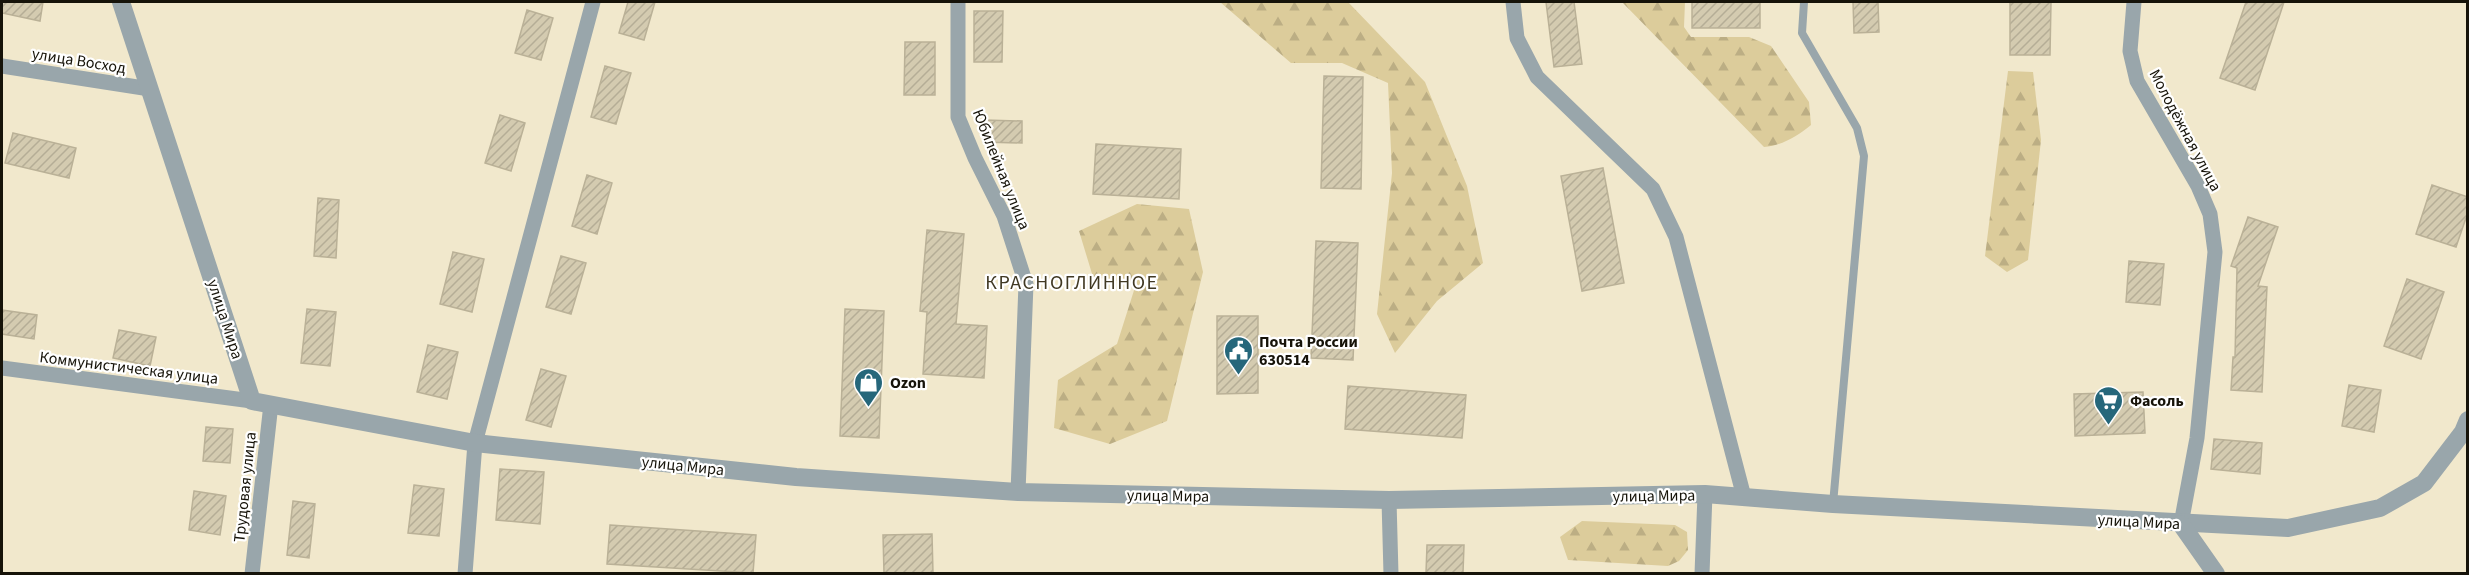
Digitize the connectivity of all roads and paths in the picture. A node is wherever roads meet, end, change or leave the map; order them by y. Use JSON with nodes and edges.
{"nodes":[{"id":1,"x":121,"y":2,"type":"edge"},
{"id":2,"x":593,"y":2,"type":"edge"},
{"id":3,"x":958,"y":2,"type":"edge"},
{"id":4,"x":1513,"y":2,"type":"edge"},
{"id":5,"x":1804,"y":2,"type":"edge"},
{"id":6,"x":2134,"y":2,"type":"edge"},
{"id":7,"x":2,"y":66,"type":"edge"},
{"id":8,"x":150,"y":89,"type":"junction"},
{"id":9,"x":2,"y":368,"type":"edge"},
{"id":10,"x":252,"y":401,"type":"junction"},
{"id":11,"x":271,"y":404,"type":"junction"},
{"id":12,"x":2468,"y":420,"type":"edge"},
{"id":13,"x":475,"y":443,"type":"junction"},
{"id":14,"x":1018,"y":492,"type":"junction"},
{"id":15,"x":1705,"y":494,"type":"junction"},
{"id":16,"x":1744,"y":497,"type":"junction"},
{"id":17,"x":1389,"y":500,"type":"junction"},
{"id":18,"x":1833,"y":504,"type":"junction"},
{"id":19,"x":2181,"y":524,"type":"junction"},
{"id":20,"x":252,"y":573,"type":"edge"},
{"id":21,"x":465,"y":573,"type":"edge"},
{"id":22,"x":1391,"y":573,"type":"edge"},
{"id":23,"x":1702,"y":573,"type":"edge"},
{"id":24,"x":2216,"y":573,"type":"edge"}],
"edges":[{"from":1,"to":8,"type":"street","name":"улица Мира"},
{"from":2,"to":13,"type":"street"},
{"from":3,"to":14,"type":"street","name":"Юбилейная улица"},
{"from":4,"to":16,"type":"street"},
{"from":5,"to":18,"type":"lane"},
{"from":6,"to":19,"type":"street","name":"Молодёжная улица"},
{"from":7,"to":8,"type":"street","name":"улица Восход"},
{"from":8,"to":10,"type":"street","name":"улица Мира"},
{"from":9,"to":10,"type":"street","name":"Коммунистическая улица"},
{"from":10,"to":11,"type":"street","name":"улица Мира"},
{"from":11,"to":13,"type":"street","name":"улица Мира"},
{"from":11,"to":20,"type":"street","name":"Трудовая улица"},
{"from":12,"to":19,"type":"street","name":"улица Мира"},
{"from":13,"to":14,"type":"street","name":"улица Мира"},
{"from":13,"to":21,"type":"street"},
{"from":14,"to":17,"type":"street","name":"улица Мира"},
{"from":15,"to":16,"type":"street","name":"улица Мира"},
{"from":15,"to":17,"type":"street","name":"улица Мира"},
{"from":15,"to":23,"type":"street"},
{"from":16,"to":18,"type":"street","name":"улица Мира"},
{"from":17,"to":22,"type":"street"},
{"from":18,"to":19,"type":"street","name":"улица Мира"},
{"from":19,"to":24,"type":"street"}]}
